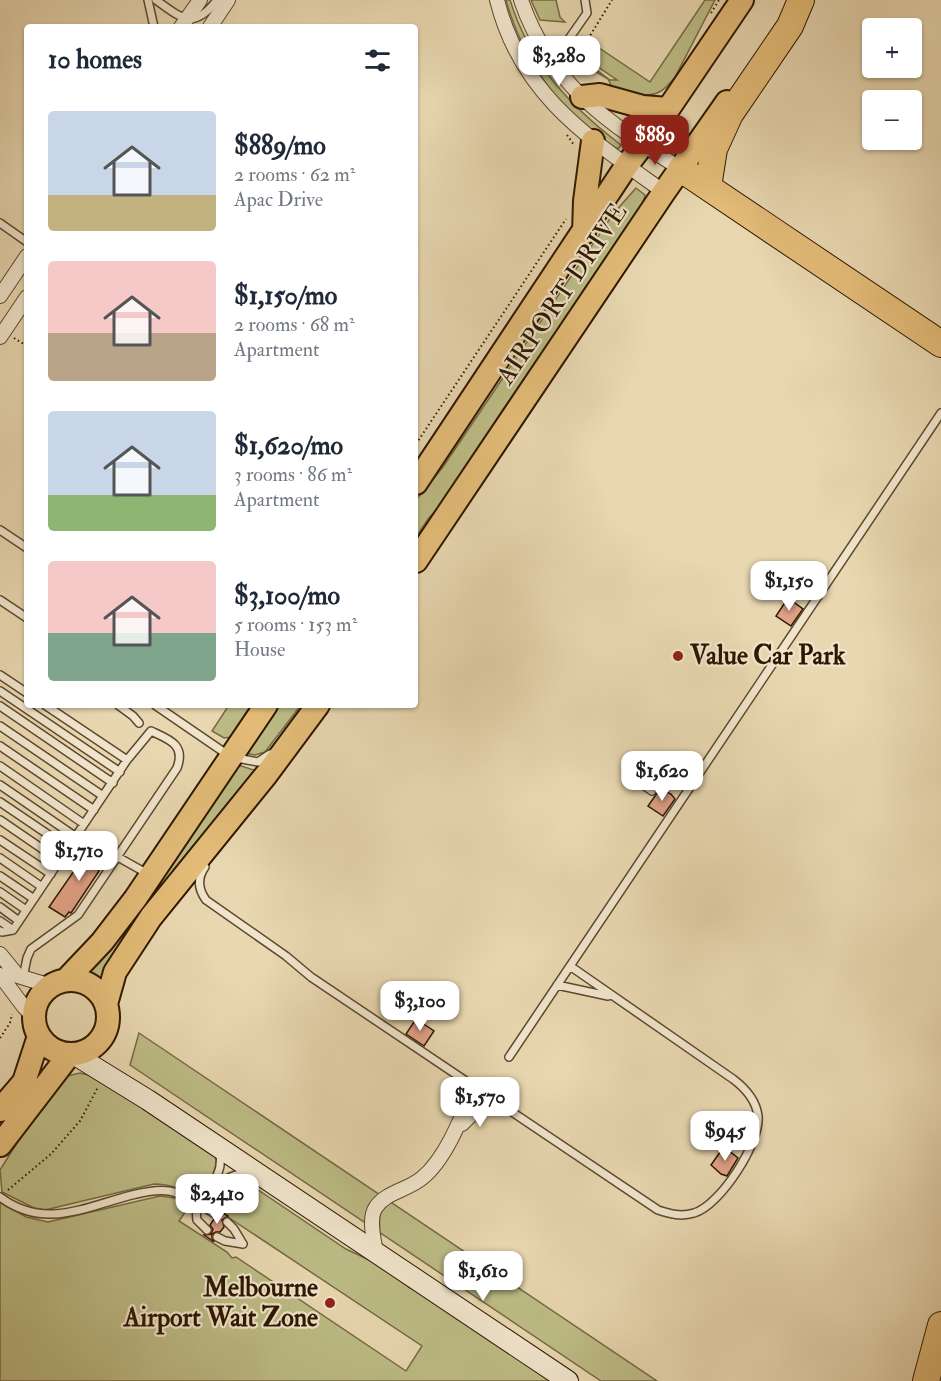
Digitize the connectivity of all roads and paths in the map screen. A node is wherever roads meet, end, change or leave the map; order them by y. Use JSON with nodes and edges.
{"nodes":[{"id":1,"x":148,"y":0,"type":"edge"},
{"id":2,"x":156,"y":0,"type":"edge"},
{"id":3,"x":200,"y":0,"type":"edge"},
{"id":4,"x":217,"y":0,"type":"edge"},
{"id":5,"x":228,"y":0,"type":"edge"},
{"id":6,"x":497,"y":0,"type":"edge"},
{"id":7,"x":521,"y":0,"type":"edge"},
{"id":8,"x":585,"y":0,"type":"edge"},
{"id":9,"x":612,"y":0,"type":"edge"},
{"id":10,"x":799,"y":0,"type":"edge"},
{"id":11,"x":740,"y":2,"type":"edge"},
{"id":12,"x":184,"y":22,"type":"edge"},
{"id":13,"x":153,"y":24,"type":"edge"},
{"id":14,"x":212,"y":24,"type":"edge"},
{"id":15,"x":588,"y":39,"type":"dead end"},
{"id":16,"x":552,"y":63,"type":"junction"},
{"id":17,"x":582,"y":97,"type":"junction"},
{"id":18,"x":668,"y":109,"type":"junction"},
{"id":19,"x":593,"y":141,"type":"junction"},
{"id":20,"x":643,"y":145,"type":"junction"},
{"id":21,"x":627,"y":165,"type":"junction"},
{"id":22,"x":681,"y":169,"type":"junction"},
{"id":23,"x":708,"y":187,"type":"junction"},
{"id":24,"x":664,"y":192,"type":"junction"},
{"id":25,"x":568,"y":217,"type":"dead end"},
{"id":26,"x":0,"y":223,"type":"edge"},
{"id":27,"x":584,"y":233,"type":"junction"},
{"id":28,"x":24,"y":240,"type":"edge"},
{"id":29,"x":24,"y":260,"type":"edge"},
{"id":30,"x":0,"y":296,"type":"edge"},
{"id":31,"x":24,"y":302,"type":"edge"},
{"id":32,"x":5,"y":336,"type":"edge"},
{"id":33,"x":941,"y":344,"type":"edge"},
{"id":34,"x":24,"y":345,"type":"edge"},
{"id":35,"x":941,"y":413,"type":"edge"},
{"id":36,"x":418,"y":441,"type":"edge"},
{"id":37,"x":419,"y":473,"type":"edge"},
{"id":38,"x":442,"y":521,"type":"junction"},
{"id":39,"x":0,"y":530,"type":"edge"},
{"id":40,"x":24,"y":546,"type":"edge"},
{"id":41,"x":418,"y":546,"type":"edge"},
{"id":42,"x":418,"y":558,"type":"edge"},
{"id":43,"x":0,"y":600,"type":"edge"},
{"id":44,"x":24,"y":616,"type":"edge"},
{"id":45,"x":0,"y":675,"type":"edge"},
{"id":46,"x":0,"y":691,"type":"edge"},
{"id":47,"x":24,"y":691,"type":"edge"},
{"id":48,"x":0,"y":706,"type":"edge"},
{"id":49,"x":24,"y":707,"type":"edge"},
{"id":50,"x":25,"y":708,"type":"edge"},
{"id":51,"x":49,"y":708,"type":"edge"},
{"id":52,"x":122,"y":708,"type":"edge"},
{"id":53,"x":159,"y":708,"type":"edge"},
{"id":54,"x":265,"y":708,"type":"edge"},
{"id":55,"x":310,"y":708,"type":"edge"},
{"id":56,"x":139,"y":723,"type":"dead end"},
{"id":57,"x":0,"y":726,"type":"edge"},
{"id":58,"x":277,"y":745,"type":"dead end"},
{"id":59,"x":0,"y":746,"type":"edge"},
{"id":60,"x":231,"y":757,"type":"junction"},
{"id":61,"x":127,"y":760,"type":"junction"},
{"id":62,"x":0,"y":766,"type":"edge"},
{"id":63,"x":120,"y":772,"type":"junction"},
{"id":64,"x":626,"y":773,"type":"dead end"},
{"id":65,"x":266,"y":775,"type":"junction"},
{"id":66,"x":112,"y":783,"type":"junction"},
{"id":67,"x":0,"y":785,"type":"edge"},
{"id":68,"x":652,"y":791,"type":"dead end"},
{"id":69,"x":103,"y":796,"type":"junction"},
{"id":70,"x":0,"y":802,"type":"edge"},
{"id":71,"x":94,"y":810,"type":"junction"},
{"id":72,"x":0,"y":820,"type":"edge"},
{"id":73,"x":241,"y":820,"type":"dead end"},
{"id":74,"x":84,"y":824,"type":"junction"},
{"id":75,"x":76,"y":837,"type":"junction"},
{"id":76,"x":0,"y":840,"type":"edge"},
{"id":77,"x":68,"y":848,"type":"junction"},
{"id":78,"x":116,"y":856,"type":"junction"},
{"id":79,"x":0,"y":858,"type":"edge"},
{"id":80,"x":60,"y":861,"type":"junction"},
{"id":81,"x":208,"y":862,"type":"dead end"},
{"id":82,"x":51,"y":874,"type":"junction"},
{"id":83,"x":0,"y":876,"type":"edge"},
{"id":84,"x":151,"y":876,"type":"junction"},
{"id":85,"x":42,"y":887,"type":"junction"},
{"id":86,"x":0,"y":892,"type":"edge"},
{"id":87,"x":34,"y":899,"type":"junction"},
{"id":88,"x":0,"y":907,"type":"edge"},
{"id":89,"x":26,"y":910,"type":"junction"},
{"id":90,"x":0,"y":921,"type":"edge"},
{"id":91,"x":19,"y":921,"type":"junction"},
{"id":92,"x":13,"y":930,"type":"junction"},
{"id":93,"x":0,"y":931,"type":"edge"},
{"id":94,"x":0,"y":954,"type":"edge"},
{"id":95,"x":570,"y":966,"type":"junction"},
{"id":96,"x":0,"y":975,"type":"edge"},
{"id":97,"x":23,"y":978,"type":"junction"},
{"id":98,"x":59,"y":983,"type":"junction"},
{"id":99,"x":557,"y":985,"type":"junction"},
{"id":100,"x":611,"y":996,"type":"junction"},
{"id":101,"x":106,"y":1004,"type":"junction"},
{"id":102,"x":10,"y":1006,"type":"dead end"},
{"id":103,"x":36,"y":1027,"type":"junction"},
{"id":104,"x":0,"y":1038,"type":"edge"},
{"id":105,"x":72,"y":1055,"type":"junction"},
{"id":106,"x":509,"y":1057,"type":"dead end"},
{"id":107,"x":106,"y":1073,"type":"junction"},
{"id":108,"x":474,"y":1087,"type":"junction"},
{"id":109,"x":494,"y":1101,"type":"junction"},
{"id":110,"x":0,"y":1110,"type":"edge"},
{"id":111,"x":453,"y":1134,"type":"junction"},
{"id":112,"x":0,"y":1145,"type":"edge"},
{"id":113,"x":219,"y":1148,"type":"junction"},
{"id":114,"x":257,"y":1173,"type":"junction"},
{"id":115,"x":1,"y":1198,"type":"edge"},
{"id":116,"x":198,"y":1204,"type":"junction"},
{"id":117,"x":227,"y":1222,"type":"dead end"},
{"id":118,"x":207,"y":1230,"type":"dead end"},
{"id":119,"x":217,"y":1238,"type":"dead end"},
{"id":120,"x":376,"y":1253,"type":"junction"},
{"id":121,"x":941,"y":1324,"type":"edge"},
{"id":122,"x":568,"y":1381,"type":"edge"},
{"id":123,"x":926,"y":1381,"type":"edge"}],
"edges":[{"from":1,"to":13,"type":"lane"},
{"from":2,"to":12,"type":"lane"},
{"from":3,"to":12,"type":"street"},
{"from":4,"to":12,"type":"lane"},
{"from":5,"to":14,"type":"street"},
{"from":6,"to":19,"type":"street"},
{"from":7,"to":16,"type":"street"},
{"from":8,"to":16,"type":"lane"},
{"from":9,"to":15,"type":"path"},
{"from":10,"to":22,"type":"main road","name":"AIRPORT DRIVE"},
{"from":10,"to":23,"type":"highway"},
{"from":11,"to":18,"type":"main road","name":"AIRPORT DRIVE"},
{"from":16,"to":17,"type":"street"},
{"from":17,"to":18,"type":"main road"},
{"from":17,"to":20,"type":"street"},
{"from":18,"to":20,"type":"main road","name":"AIRPORT DRIVE"},
{"from":19,"to":21,"type":"street"},
{"from":19,"to":27,"type":"main road"},
{"from":20,"to":21,"type":"main road","name":"AIRPORT DRIVE"},
{"from":20,"to":22,"type":"street"},
{"from":21,"to":24,"type":"street"},
{"from":21,"to":27,"type":"main road","name":"AIRPORT DRIVE"},
{"from":22,"to":23,"type":"highway"},
{"from":22,"to":24,"type":"main road","name":"AIRPORT DRIVE"},
{"from":23,"to":33,"type":"highway"},
{"from":24,"to":38,"type":"main road","name":"AIRPORT DRIVE"},
{"from":25,"to":36,"type":"path"},
{"from":26,"to":28,"type":"lane"},
{"from":27,"to":37,"type":"main road","name":"AIRPORT DRIVE"},
{"from":29,"to":30,"type":"street"},
{"from":31,"to":32,"type":"street"},
{"from":32,"to":34,"type":"path"},
{"from":35,"to":95,"type":"lane"},
{"from":38,"to":41,"type":"lane"},
{"from":38,"to":42,"type":"main road","name":"AIRPORT DRIVE"},
{"from":39,"to":40,"type":"lane"},
{"from":43,"to":44,"type":"lane"},
{"from":45,"to":47,"type":"lane"},
{"from":46,"to":49,"type":"lane"},
{"from":48,"to":66,"type":"lane"},
{"from":50,"to":63,"type":"lane"},
{"from":51,"to":61,"type":"lane"},
{"from":52,"to":56,"type":"lane"},
{"from":53,"to":60,"type":"lane"},
{"from":54,"to":60,"type":"main road"},
{"from":55,"to":65,"type":"main road"},
{"from":57,"to":69,"type":"lane"},
{"from":58,"to":60,"type":"lane"},
{"from":59,"to":71,"type":"lane"},
{"from":60,"to":84,"type":"main road"},
{"from":61,"to":63,"type":"lane"},
{"from":61,"to":78,"type":"lane"},
{"from":62,"to":74,"type":"lane"},
{"from":63,"to":66,"type":"lane"},
{"from":64,"to":68,"type":"lane"},
{"from":65,"to":73,"type":"lane"},
{"from":65,"to":101,"type":"main road"},
{"from":66,"to":69,"type":"lane"},
{"from":67,"to":75,"type":"lane"},
{"from":69,"to":71,"type":"lane"},
{"from":70,"to":77,"type":"lane"},
{"from":71,"to":74,"type":"lane"},
{"from":72,"to":80,"type":"lane"},
{"from":74,"to":75,"type":"lane"},
{"from":75,"to":77,"type":"lane"},
{"from":76,"to":82,"type":"lane"},
{"from":77,"to":80,"type":"lane"},
{"from":78,"to":84,"type":"lane"},
{"from":78,"to":97,"type":"lane"},
{"from":79,"to":85,"type":"lane"},
{"from":80,"to":82,"type":"lane"},
{"from":81,"to":108,"type":"lane"},
{"from":82,"to":85,"type":"lane"},
{"from":83,"to":87,"type":"lane"},
{"from":84,"to":98,"type":"main road"},
{"from":85,"to":87,"type":"lane"},
{"from":86,"to":89,"type":"lane"},
{"from":87,"to":89,"type":"lane"},
{"from":88,"to":91,"type":"lane"},
{"from":89,"to":91,"type":"lane"},
{"from":90,"to":92,"type":"lane"},
{"from":91,"to":92,"type":"lane"},
{"from":92,"to":93,"type":"lane"},
{"from":94,"to":97,"type":"street"},
{"from":95,"to":99,"type":"lane"},
{"from":95,"to":100,"type":"lane"},
{"from":96,"to":103,"type":"street"},
{"from":97,"to":98,"type":"street"},
{"from":98,"to":101,"type":"main road"},
{"from":98,"to":103,"type":"main road"},
{"from":99,"to":100,"type":"lane"},
{"from":99,"to":106,"type":"lane"},
{"from":100,"to":109,"type":"lane"},
{"from":101,"to":105,"type":"main road"},
{"from":102,"to":104,"type":"path"},
{"from":103,"to":105,"type":"main road"},
{"from":103,"to":110,"type":"main road"},
{"from":105,"to":107,"type":"street"},
{"from":105,"to":112,"type":"main road"},
{"from":107,"to":113,"type":"street"},
{"from":107,"to":115,"type":"path"},
{"from":108,"to":109,"type":"lane"},
{"from":108,"to":111,"type":"street"},
{"from":109,"to":111,"type":"street"},
{"from":111,"to":120,"type":"street"},
{"from":113,"to":114,"type":"street"},
{"from":113,"to":116,"type":"lane"},
{"from":114,"to":116,"type":"lane"},
{"from":114,"to":120,"type":"street"},
{"from":115,"to":116,"type":"lane"},
{"from":116,"to":118,"type":"lane"},
{"from":117,"to":119,"type":"lane"},
{"from":120,"to":122,"type":"street"},
{"from":121,"to":123,"type":"highway"}]}
